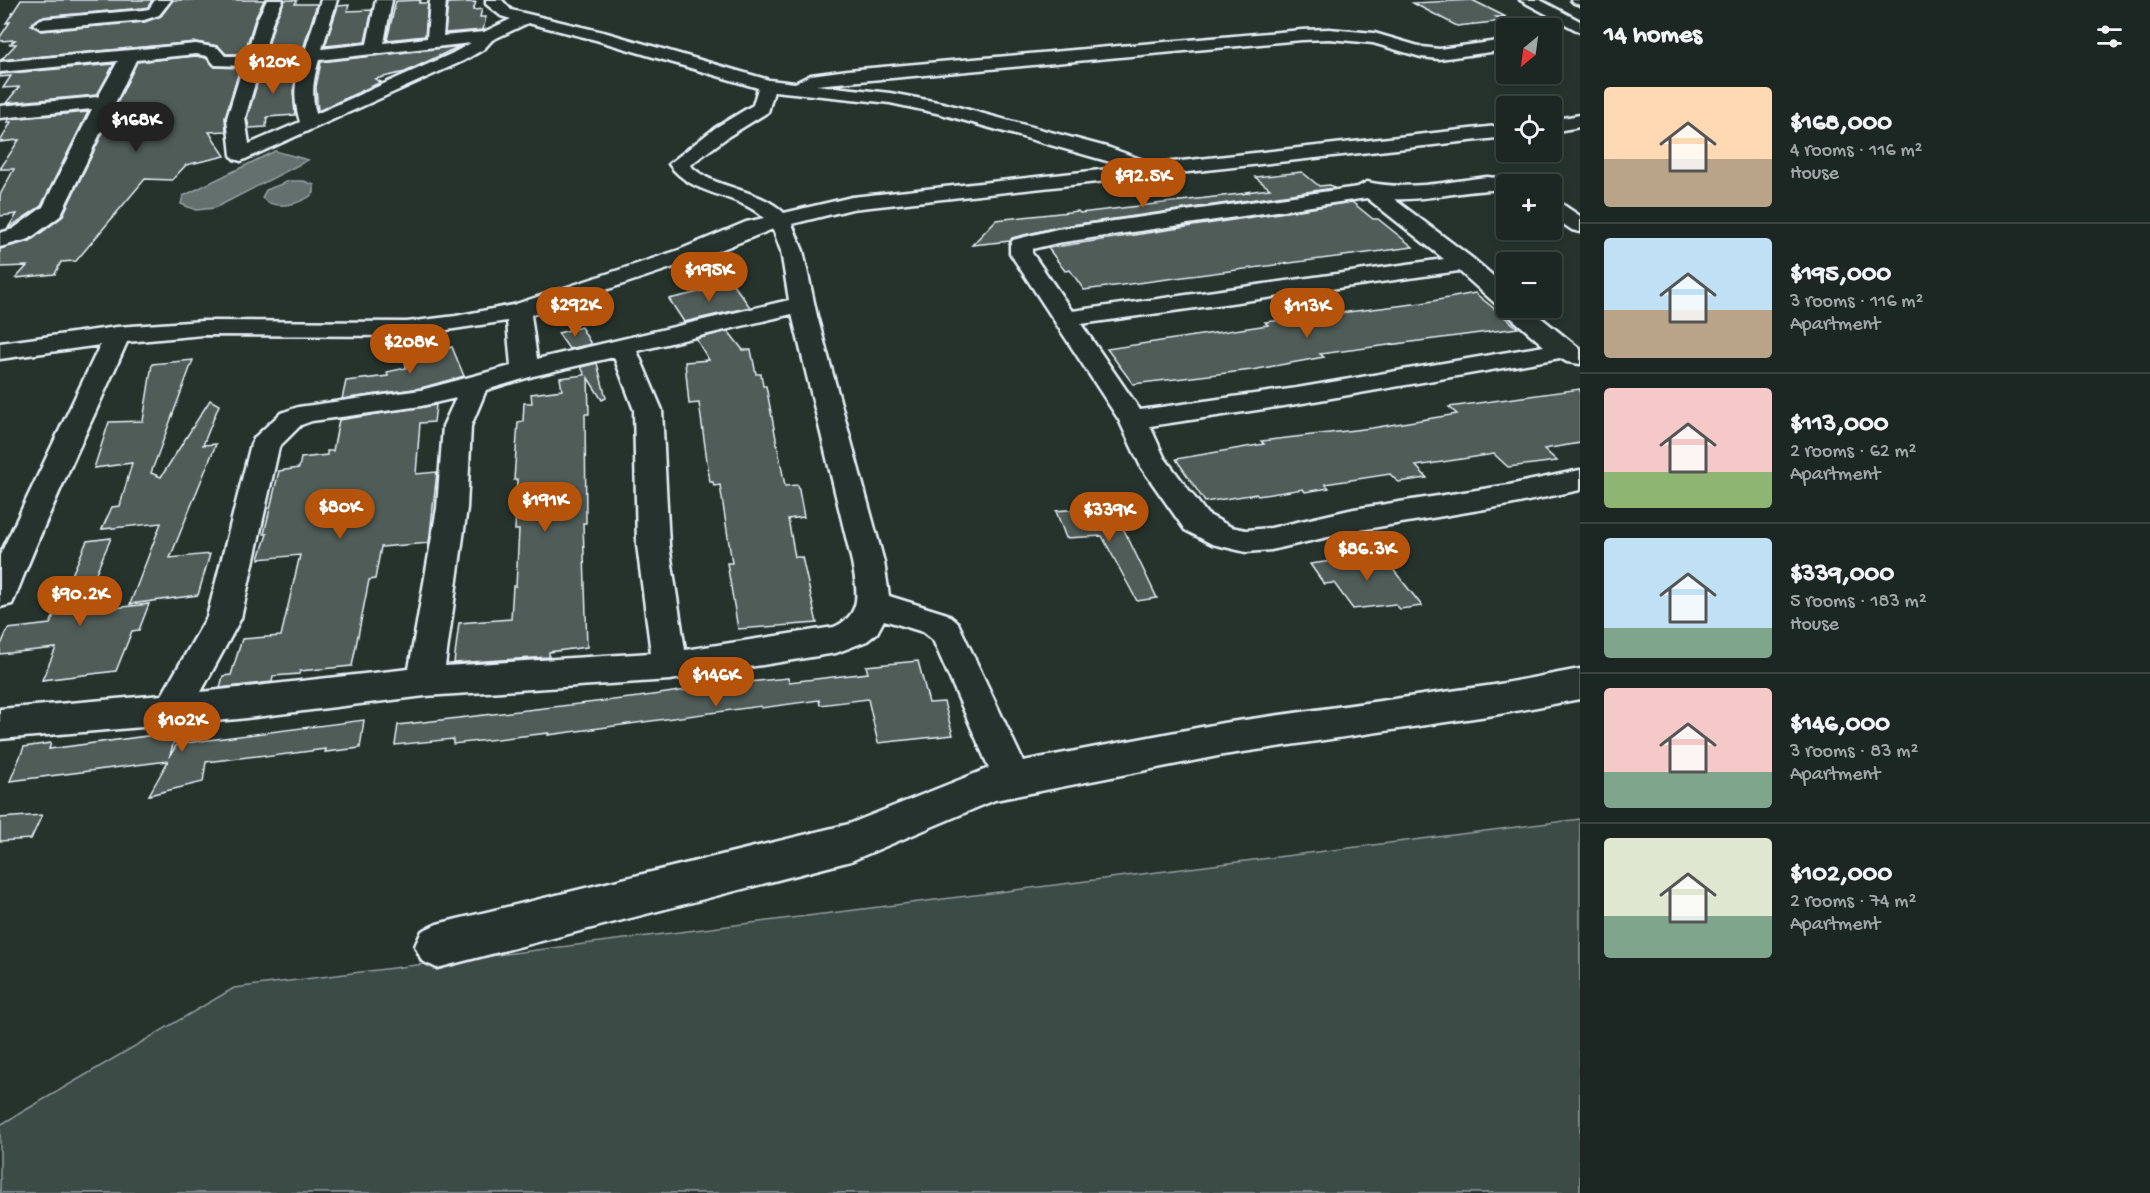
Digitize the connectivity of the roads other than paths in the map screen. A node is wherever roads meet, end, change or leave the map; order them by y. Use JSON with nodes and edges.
{"nodes":[{"id":1,"x":163,"y":0,"type":"edge"},
{"id":2,"x":275,"y":0,"type":"edge"},
{"id":3,"x":329,"y":0,"type":"edge"},
{"id":4,"x":384,"y":0,"type":"edge"},
{"id":5,"x":438,"y":0,"type":"edge"},
{"id":6,"x":494,"y":0,"type":"edge"},
{"id":7,"x":1528,"y":0,"type":"edge"},
{"id":8,"x":53,"y":8,"type":"dead end"},
{"id":9,"x":526,"y":18,"type":"junction"},
{"id":10,"x":41,"y":24,"type":"junction"},
{"id":11,"x":1580,"y":27,"type":"edge"},
{"id":12,"x":1580,"y":33,"type":"edge"},
{"id":13,"x":488,"y":36,"type":"junction"},
{"id":14,"x":1562,"y":37,"type":"dead end"},
{"id":15,"x":435,"y":40,"type":"junction"},
{"id":16,"x":1496,"y":46,"type":"edge"},
{"id":17,"x":375,"y":47,"type":"junction"},
{"id":18,"x":312,"y":54,"type":"junction"},
{"id":19,"x":129,"y":56,"type":"junction"},
{"id":20,"x":252,"y":62,"type":"junction"},
{"id":21,"x":4,"y":66,"type":"edge"},
{"id":22,"x":768,"y":85,"type":"junction"},
{"id":23,"x":799,"y":87,"type":"junction"},
{"id":24,"x":104,"y":102,"type":"junction"},
{"id":25,"x":0,"y":112,"type":"edge"},
{"id":26,"x":309,"y":122,"type":"junction"},
{"id":27,"x":1580,"y":122,"type":"edge"},
{"id":28,"x":1562,"y":124,"type":"edge"},
{"id":29,"x":1496,"y":132,"type":"edge"},
{"id":30,"x":1313,"y":151,"type":"junction"},
{"id":31,"x":1153,"y":168,"type":"junction"},
{"id":32,"x":1496,"y":183,"type":"edge"},
{"id":33,"x":1371,"y":191,"type":"junction"},
{"id":34,"x":1562,"y":214,"type":"edge"},
{"id":35,"x":778,"y":220,"type":"junction"},
{"id":36,"x":1580,"y":225,"type":"edge"},
{"id":37,"x":0,"y":240,"type":"edge"},
{"id":38,"x":1464,"y":263,"type":"junction"},
{"id":39,"x":1496,"y":291,"type":"edge"},
{"id":40,"x":802,"y":304,"type":"junction"},
{"id":41,"x":518,"y":311,"type":"junction"},
{"id":42,"x":1527,"y":318,"type":"edge"},
{"id":43,"x":1065,"y":319,"type":"junction"},
{"id":44,"x":117,"y":335,"type":"junction"},
{"id":45,"x":623,"y":347,"type":"junction"},
{"id":46,"x":0,"y":351,"type":"edge"},
{"id":47,"x":1572,"y":355,"type":"edge"},
{"id":48,"x":525,"y":370,"type":"junction"},
{"id":49,"x":475,"y":385,"type":"junction"},
{"id":50,"x":1133,"y":420,"type":"junction"},
{"id":51,"x":1580,"y":480,"type":"edge"},
{"id":52,"x":11,"y":535,"type":"edge"},
{"id":53,"x":0,"y":595,"type":"edge"},
{"id":54,"x":873,"y":603,"type":"junction"},
{"id":55,"x":670,"y":666,"type":"junction"},
{"id":56,"x":425,"y":682,"type":"junction"},
{"id":57,"x":1580,"y":684,"type":"edge"},
{"id":58,"x":173,"y":709,"type":"junction"},
{"id":59,"x":0,"y":724,"type":"edge"},
{"id":60,"x":1013,"y":780,"type":"junction"},
{"id":61,"x":437,"y":946,"type":"dead end"}],
"edges":[{"from":1,"to":10,"type":"street"},
{"from":2,"to":20,"type":"street"},
{"from":3,"to":18,"type":"street"},
{"from":4,"to":17,"type":"street"},
{"from":5,"to":15,"type":"street"},
{"from":6,"to":9,"type":"street"},
{"from":7,"to":11,"type":"street"},
{"from":8,"to":10,"type":"street"},
{"from":9,"to":13,"type":"street"},
{"from":9,"to":22,"type":"street"},
{"from":10,"to":21,"type":"street"},
{"from":12,"to":14,"type":"street"},
{"from":13,"to":15,"type":"street"},
{"from":13,"to":26,"type":"street"},
{"from":15,"to":17,"type":"street"},
{"from":16,"to":23,"type":"street"},
{"from":17,"to":18,"type":"street"},
{"from":18,"to":20,"type":"street"},
{"from":18,"to":26,"type":"street"},
{"from":19,"to":20,"type":"street"},
{"from":19,"to":21,"type":"street"},
{"from":19,"to":24,"type":"street"},
{"from":20,"to":26,"type":"street"},
{"from":22,"to":23,"type":"street"},
{"from":22,"to":35,"type":"street"},
{"from":23,"to":31,"type":"street"},
{"from":24,"to":25,"type":"street"},
{"from":24,"to":37,"type":"street"},
{"from":27,"to":28,"type":"street"},
{"from":29,"to":30,"type":"street"},
{"from":30,"to":31,"type":"street"},
{"from":30,"to":33,"type":"street"},
{"from":31,"to":35,"type":"street"},
{"from":32,"to":33,"type":"street"},
{"from":33,"to":38,"type":"street"},
{"from":33,"to":43,"type":"street"},
{"from":34,"to":36,"type":"street"},
{"from":35,"to":40,"type":"street"},
{"from":35,"to":41,"type":"street"},
{"from":38,"to":39,"type":"street"},
{"from":38,"to":43,"type":"street"},
{"from":40,"to":45,"type":"street"},
{"from":40,"to":54,"type":"street"},
{"from":41,"to":44,"type":"street"},
{"from":41,"to":48,"type":"street"},
{"from":42,"to":47,"type":"street"},
{"from":43,"to":50,"type":"street"},
{"from":44,"to":46,"type":"street"},
{"from":44,"to":52,"type":"street"},
{"from":45,"to":48,"type":"street"},
{"from":45,"to":55,"type":"street"},
{"from":47,"to":50,"type":"street"},
{"from":48,"to":49,"type":"street"},
{"from":49,"to":56,"type":"street"},
{"from":49,"to":58,"type":"street"},
{"from":50,"to":51,"type":"street"},
{"from":52,"to":53,"type":"street"},
{"from":54,"to":55,"type":"street"},
{"from":54,"to":60,"type":"street"},
{"from":55,"to":56,"type":"street"},
{"from":56,"to":58,"type":"street"},
{"from":57,"to":60,"type":"street"},
{"from":58,"to":59,"type":"street"},
{"from":60,"to":61,"type":"street"}]}
